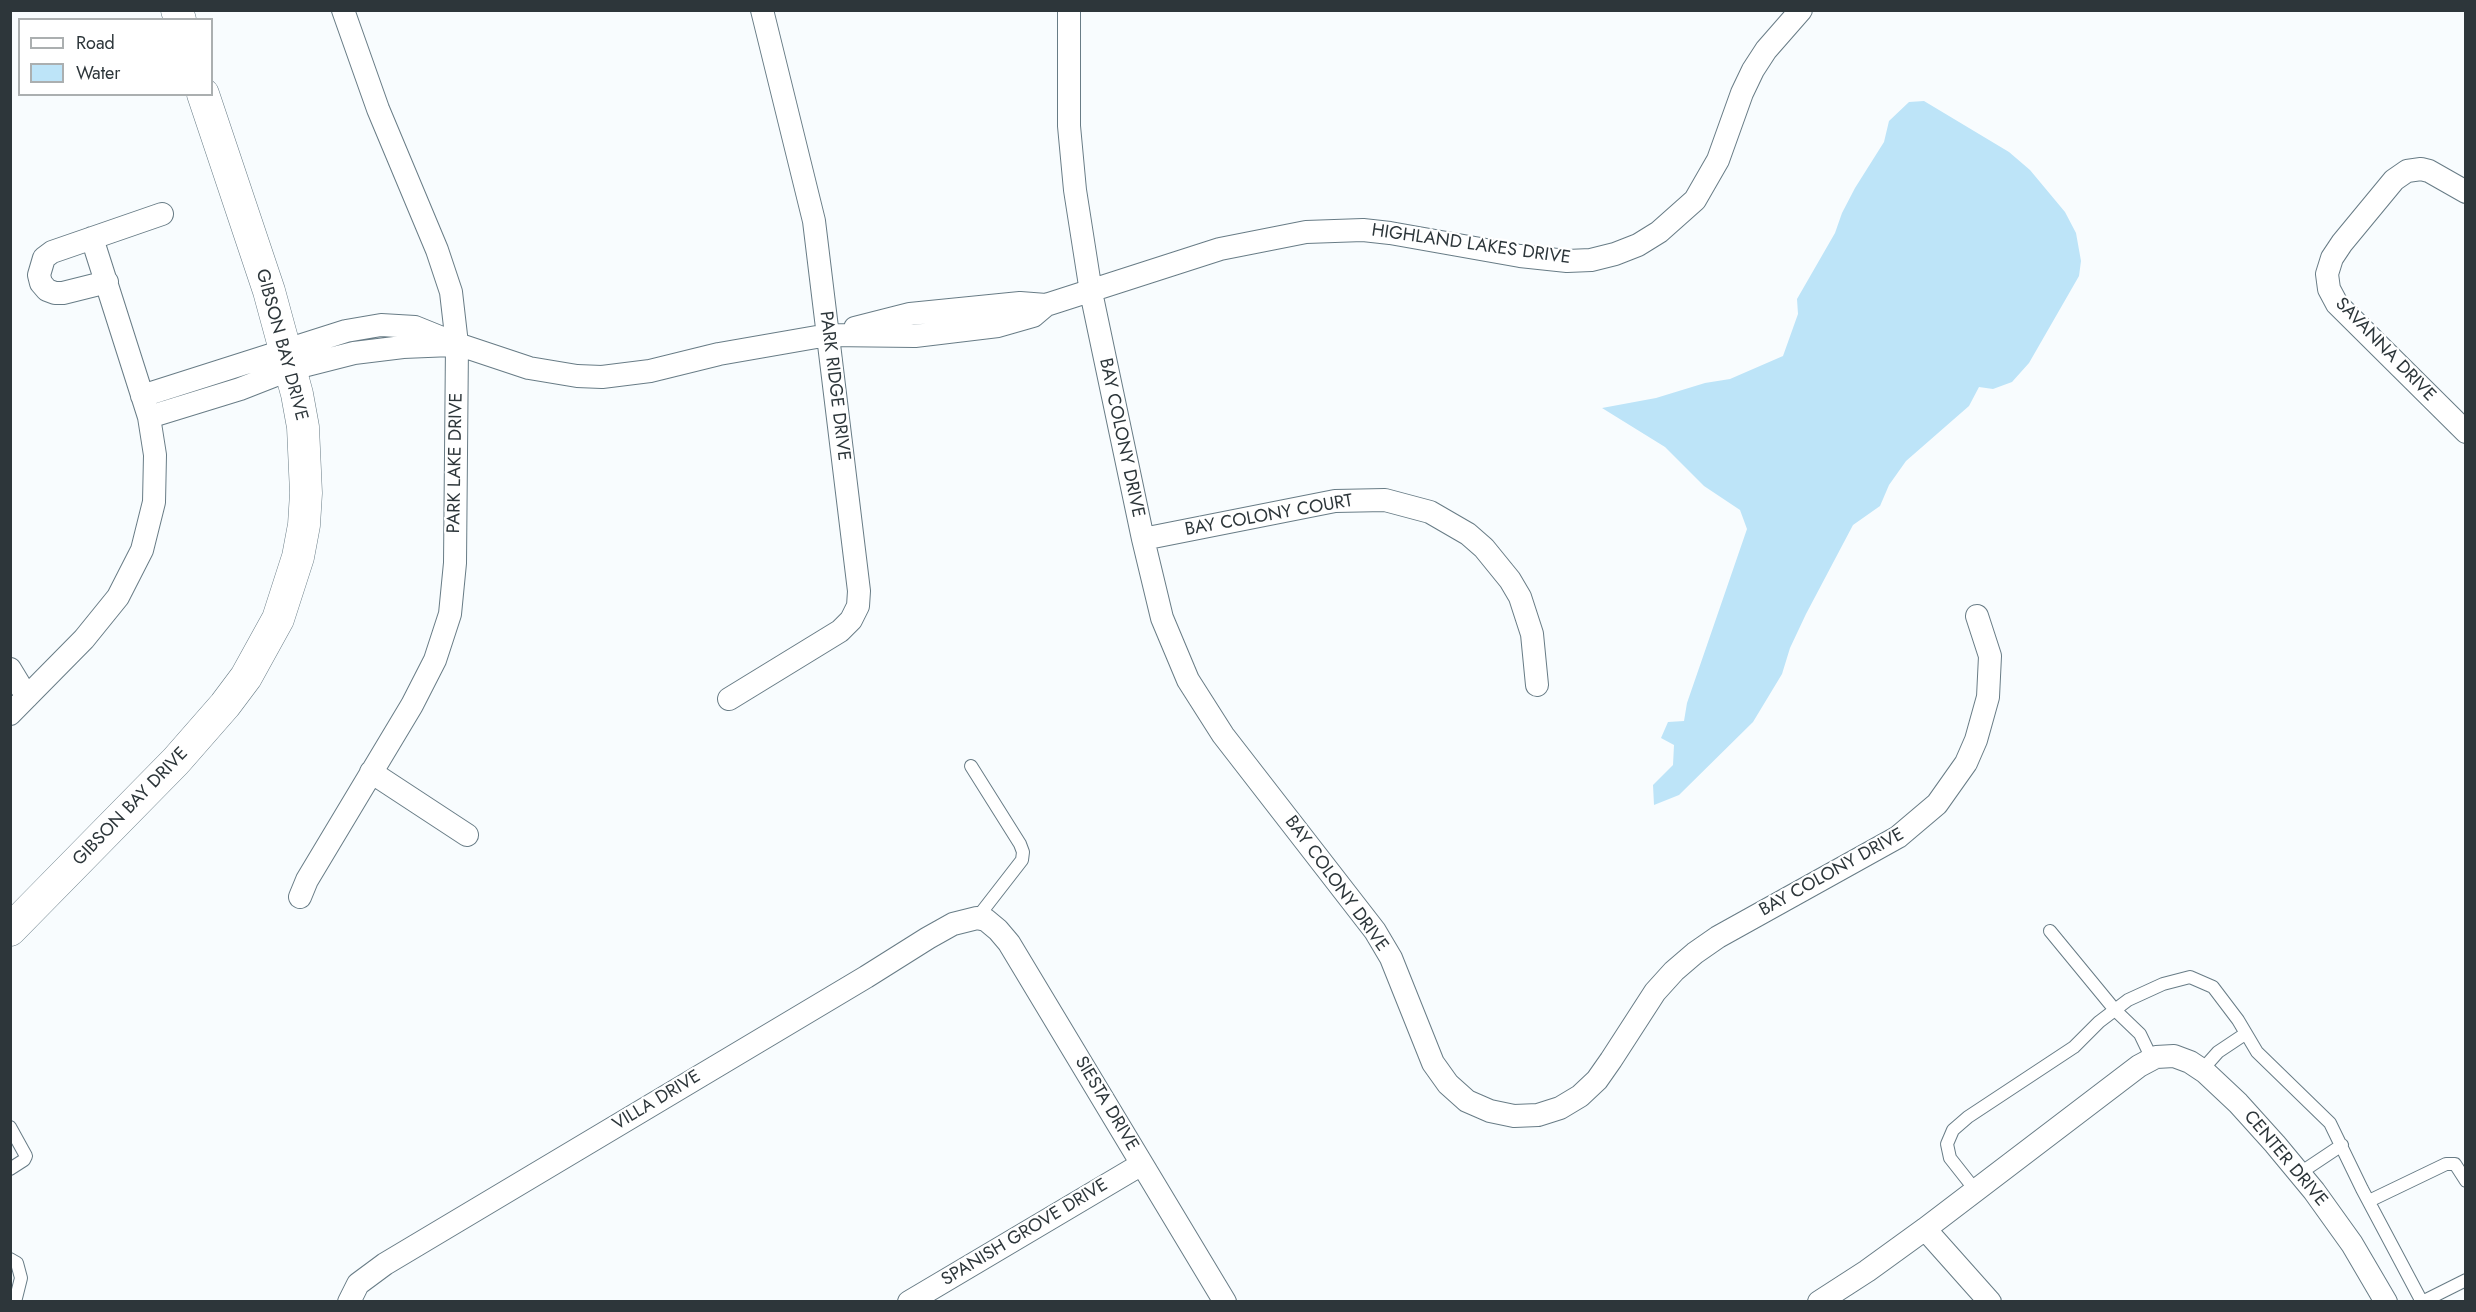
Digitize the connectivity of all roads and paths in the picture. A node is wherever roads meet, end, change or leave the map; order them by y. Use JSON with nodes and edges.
{"nodes":[{"id":1,"x":343,"y":10,"type":"edge"},
{"id":2,"x":762,"y":10,"type":"edge"},
{"id":3,"x":1069,"y":10,"type":"edge"},
{"id":4,"x":1801,"y":10,"type":"edge"},
{"id":5,"x":185,"y":96,"type":"edge"},
{"id":6,"x":204,"y":96,"type":"edge"},
{"id":7,"x":2466,"y":192,"type":"edge"},
{"id":8,"x":162,"y":214,"type":"dead end"},
{"id":9,"x":92,"y":237,"type":"junction"},
{"id":10,"x":107,"y":282,"type":"junction"},
{"id":11,"x":1091,"y":292,"type":"junction"},
{"id":12,"x":1046,"y":305,"type":"junction"},
{"id":13,"x":957,"y":308,"type":"junction"},
{"id":14,"x":960,"y":331,"type":"junction"},
{"id":15,"x":828,"y":335,"type":"junction"},
{"id":16,"x":456,"y":344,"type":"junction"},
{"id":17,"x":279,"y":363,"type":"junction"},
{"id":18,"x":146,"y":406,"type":"junction"},
{"id":19,"x":2466,"y":432,"type":"edge"},
{"id":20,"x":1143,"y":540,"type":"junction"},
{"id":21,"x":1977,"y":616,"type":"dead end"},
{"id":22,"x":10,"y":669,"type":"edge"},
{"id":23,"x":1537,"y":685,"type":"dead end"},
{"id":24,"x":27,"y":697,"type":"junction"},
{"id":25,"x":729,"y":699,"type":"dead end"},
{"id":26,"x":10,"y":714,"type":"edge"},
{"id":27,"x":971,"y":766,"type":"dead end"},
{"id":28,"x":371,"y":772,"type":"junction"},
{"id":29,"x":467,"y":835,"type":"dead end"},
{"id":30,"x":300,"y":897,"type":"dead end"},
{"id":31,"x":10,"y":902,"type":"edge"},
{"id":32,"x":977,"y":918,"type":"junction"},
{"id":33,"x":10,"y":930,"type":"edge"},
{"id":34,"x":2050,"y":931,"type":"dead end"},
{"id":35,"x":2115,"y":1010,"type":"junction"},
{"id":36,"x":2245,"y":1034,"type":"junction"},
{"id":37,"x":2152,"y":1059,"type":"junction"},
{"id":38,"x":2202,"y":1070,"type":"junction"},
{"id":39,"x":10,"y":1127,"type":"edge"},
{"id":40,"x":2342,"y":1145,"type":"junction"},
{"id":41,"x":1142,"y":1164,"type":"junction"},
{"id":42,"x":10,"y":1169,"type":"edge"},
{"id":43,"x":2300,"y":1173,"type":"junction"},
{"id":44,"x":2466,"y":1181,"type":"edge"},
{"id":45,"x":1976,"y":1191,"type":"junction"},
{"id":46,"x":2369,"y":1201,"type":"junction"},
{"id":47,"x":1925,"y":1229,"type":"junction"},
{"id":48,"x":10,"y":1259,"type":"edge"},
{"id":49,"x":2466,"y":1280,"type":"edge"},
{"id":50,"x":1988,"y":1301,"type":"edge"},
{"id":51,"x":2422,"y":1301,"type":"edge"},
{"id":52,"x":15,"y":1302,"type":"edge"},
{"id":53,"x":349,"y":1302,"type":"edge"},
{"id":54,"x":909,"y":1302,"type":"edge"},
{"id":55,"x":1225,"y":1302,"type":"edge"},
{"id":56,"x":1819,"y":1302,"type":"edge"},
{"id":57,"x":2386,"y":1302,"type":"edge"}],
"edges":[{"from":1,"to":16,"type":"street","name":"PARK LAKE DRIVE"},
{"from":2,"to":15,"type":"street","name":"PARK RIDGE DRIVE"},
{"from":3,"to":11,"type":"street"},
{"from":4,"to":11,"type":"street","name":"HIGHLAND LAKES DRIVE"},
{"from":5,"to":17,"type":"street","name":"GIBSON BAY DRIVE"},
{"from":6,"to":17,"type":"street","name":"GIBSON BAY DRIVE"},
{"from":7,"to":19,"type":"street","name":"SAVANNA DRIVE"},
{"from":8,"to":9,"type":"street"},
{"from":9,"to":10,"type":"street"},
{"from":9,"to":10,"type":"street"},
{"from":10,"to":18,"type":"street"},
{"from":11,"to":12,"type":"street","name":"HIGHLAND LAKES DRIVE"},
{"from":11,"to":20,"type":"street","name":"BAY COLONY DRIVE"},
{"from":12,"to":13,"type":"street","name":"HIGHLAND LAKES DRIVE"},
{"from":12,"to":14,"type":"street","name":"HIGHLAND LAKES DRIVE"},
{"from":13,"to":14,"type":"street"},
{"from":13,"to":15,"type":"street","name":"HIGHLAND LAKES DRIVE"},
{"from":14,"to":15,"type":"street","name":"HIGHLAND LAKES DRIVE"},
{"from":15,"to":16,"type":"street","name":"HIGHLAND LAKES DRIVE"},
{"from":15,"to":25,"type":"street","name":"PARK RIDGE DRIVE"},
{"from":16,"to":17,"type":"street","name":"HIGHLAND LAKES DRIVE"},
{"from":16,"to":28,"type":"street","name":"PARK LAKE DRIVE"},
{"from":17,"to":18,"type":"street","name":"HIGHLAND LAKES DRIVE"},
{"from":17,"to":31,"type":"street","name":"GIBSON BAY DRIVE"},
{"from":17,"to":33,"type":"street","name":"GIBSON BAY DRIVE"},
{"from":18,"to":24,"type":"street"},
{"from":20,"to":21,"type":"street","name":"BAY COLONY DRIVE"},
{"from":20,"to":23,"type":"street","name":"BAY COLONY COURT"},
{"from":22,"to":24,"type":"street"},
{"from":24,"to":26,"type":"street"},
{"from":27,"to":32,"type":"lane"},
{"from":28,"to":29,"type":"street"},
{"from":28,"to":30,"type":"street","name":"PARK LAKE DRIVE"},
{"from":32,"to":41,"type":"street","name":"SIESTA DRIVE"},
{"from":32,"to":53,"type":"street","name":"VILLA DRIVE"},
{"from":34,"to":35,"type":"lane"},
{"from":35,"to":36,"type":"lane"},
{"from":35,"to":37,"type":"lane"},
{"from":35,"to":45,"type":"lane"},
{"from":36,"to":38,"type":"lane"},
{"from":36,"to":40,"type":"lane"},
{"from":37,"to":38,"type":"street","name":"CENTER DRIVE"},
{"from":37,"to":45,"type":"street"},
{"from":38,"to":43,"type":"street","name":"CENTER DRIVE"},
{"from":39,"to":42,"type":"lane"},
{"from":40,"to":43,"type":"lane"},
{"from":40,"to":46,"type":"lane"},
{"from":41,"to":54,"type":"street","name":"SPANISH GROVE DRIVE"},
{"from":41,"to":55,"type":"street","name":"SIESTA DRIVE"},
{"from":43,"to":57,"type":"street","name":"CENTER DRIVE"},
{"from":44,"to":46,"type":"lane"},
{"from":45,"to":47,"type":"street"},
{"from":46,"to":51,"type":"lane"},
{"from":47,"to":50,"type":"street"},
{"from":47,"to":56,"type":"street"},
{"from":48,"to":52,"type":"lane"},
{"from":49,"to":51,"type":"lane"}]}
